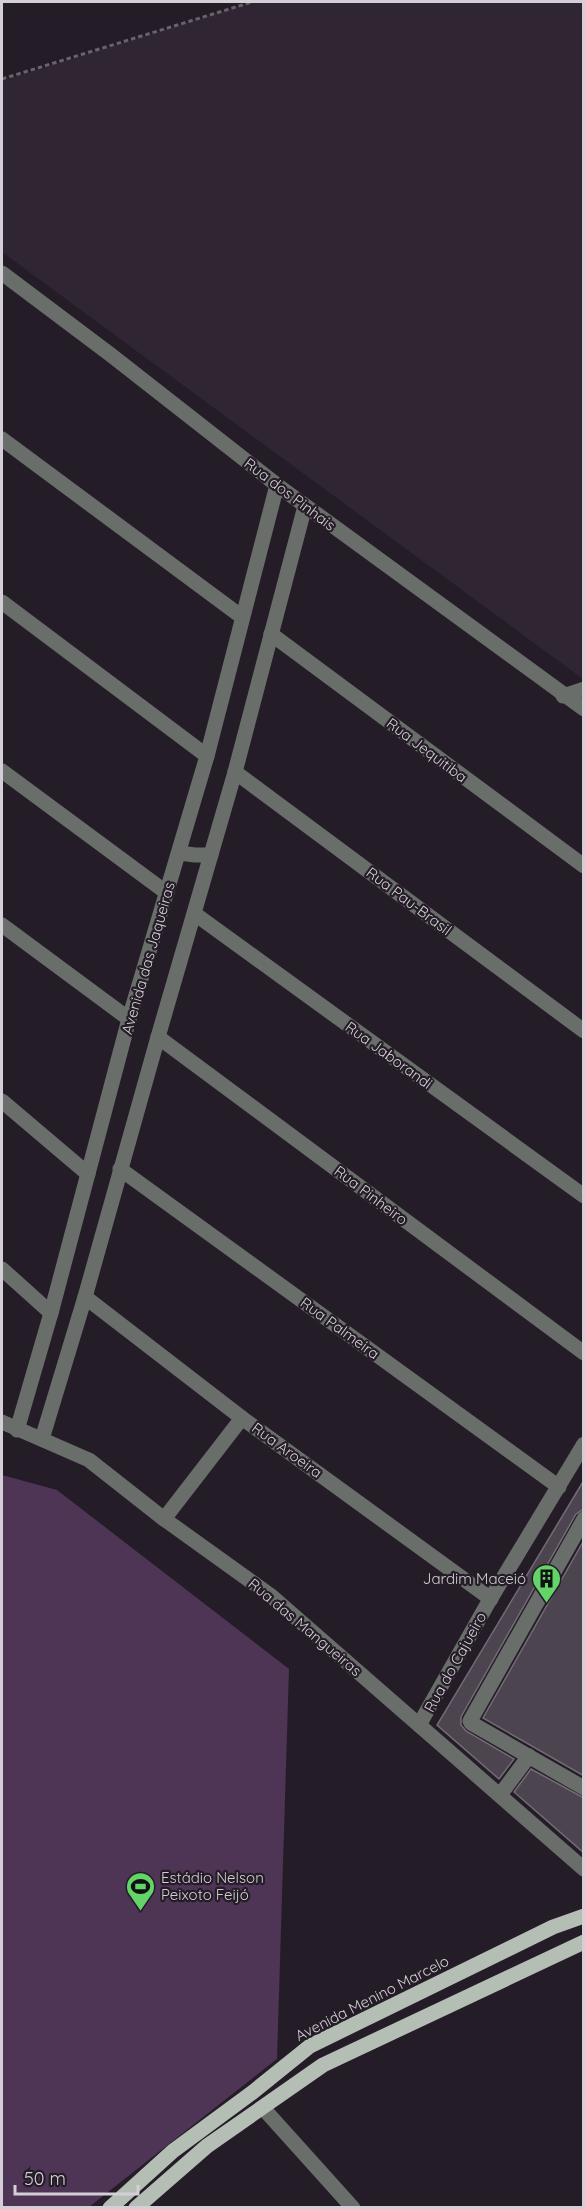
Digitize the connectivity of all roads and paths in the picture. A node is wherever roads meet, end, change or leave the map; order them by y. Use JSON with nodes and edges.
{"nodes":[{"id":1,"x":252,"y":2,"type":"edge"},
{"id":2,"x":2,"y":79,"type":"edge"},
{"id":3,"x":2,"y":273,"type":"edge"},
{"id":4,"x":2,"y":439,"type":"edge"},
{"id":5,"x":277,"y":485,"type":"junction"},
{"id":6,"x":305,"y":506,"type":"junction"},
{"id":7,"x":2,"y":602,"type":"edge"},
{"id":8,"x":242,"y":617,"type":"junction"},
{"id":9,"x":272,"y":634,"type":"junction"},
{"id":10,"x":584,"y":689,"type":"edge"},
{"id":11,"x":563,"y":696,"type":"junction"},
{"id":12,"x":584,"y":710,"type":"edge"},
{"id":13,"x":207,"y":756,"type":"junction"},
{"id":14,"x":2,"y":771,"type":"edge"},
{"id":15,"x":235,"y":772,"type":"junction"},
{"id":16,"x":179,"y":853,"type":"junction"},
{"id":17,"x":211,"y":855,"type":"junction"},
{"id":18,"x":584,"y":866,"type":"edge"},
{"id":19,"x":167,"y":893,"type":"junction"},
{"id":20,"x":195,"y":914,"type":"junction"},
{"id":21,"x":2,"y":926,"type":"edge"},
{"id":22,"x":129,"y":1019,"type":"junction"},
{"id":23,"x":584,"y":1031,"type":"edge"},
{"id":24,"x":158,"y":1037,"type":"junction"},
{"id":25,"x":2,"y":1101,"type":"edge"},
{"id":26,"x":120,"y":1169,"type":"junction"},
{"id":27,"x":88,"y":1174,"type":"junction"},
{"id":28,"x":584,"y":1196,"type":"edge"},
{"id":29,"x":2,"y":1269,"type":"edge"},
{"id":30,"x":86,"y":1297,"type":"junction"},
{"id":31,"x":51,"y":1313,"type":"junction"},
{"id":32,"x":584,"y":1353,"type":"edge"},
{"id":33,"x":243,"y":1418,"type":"junction"},
{"id":34,"x":2,"y":1422,"type":"edge"},
{"id":35,"x":17,"y":1430,"type":"junction"},
{"id":36,"x":42,"y":1439,"type":"junction"},
{"id":37,"x":584,"y":1444,"type":"edge"},
{"id":38,"x":559,"y":1487,"type":"junction"},
{"id":39,"x":164,"y":1519,"type":"junction"},
{"id":40,"x":584,"y":1519,"type":"edge"},
{"id":41,"x":491,"y":1599,"type":"junction"},
{"id":42,"x":419,"y":1725,"type":"junction"},
{"id":43,"x":529,"y":1756,"type":"junction"},
{"id":44,"x":584,"y":1788,"type":"edge"},
{"id":45,"x":505,"y":1790,"type":"junction"},
{"id":46,"x":584,"y":1869,"type":"edge"},
{"id":47,"x":584,"y":1916,"type":"edge"},
{"id":48,"x":584,"y":1942,"type":"edge"},
{"id":49,"x":262,"y":2108,"type":"junction"},
{"id":50,"x":110,"y":2208,"type":"edge"},
{"id":51,"x":136,"y":2208,"type":"edge"},
{"id":52,"x":353,"y":2208,"type":"edge"}],
"edges":[{"from":1,"to":2,"type":"path"},
{"from":3,"to":5,"type":"street","name":"Rua dos Pinhais"},
{"from":4,"to":8,"type":"street"},
{"from":5,"to":6,"type":"street","name":"Rua dos Pinhais"},
{"from":5,"to":8,"type":"street","name":"Avenida das Jaqueiras"},
{"from":6,"to":9,"type":"street","name":"Avenida das Jaqueiras"},
{"from":6,"to":11,"type":"street","name":"Rua dos Pinhais"},
{"from":7,"to":13,"type":"street"},
{"from":8,"to":13,"type":"street","name":"Avenida das Jaqueiras"},
{"from":9,"to":15,"type":"street","name":"Avenida das Jaqueiras"},
{"from":9,"to":18,"type":"street","name":"Rua Jequitiba"},
{"from":10,"to":11,"type":"street"},
{"from":11,"to":12,"type":"street","name":"Rua dos Pinhais"},
{"from":13,"to":16,"type":"street","name":"Avenida das Jaqueiras"},
{"from":14,"to":19,"type":"street"},
{"from":15,"to":17,"type":"street","name":"Avenida das Jaqueiras"},
{"from":15,"to":23,"type":"street","name":"Rua Pau-Brasil"},
{"from":16,"to":17,"type":"street"},
{"from":16,"to":19,"type":"street","name":"Avenida das Jaqueiras"},
{"from":17,"to":20,"type":"street","name":"Avenida das Jaqueiras"},
{"from":19,"to":22,"type":"street","name":"Avenida das Jaqueiras"},
{"from":20,"to":24,"type":"street","name":"Avenida das Jaqueiras"},
{"from":20,"to":28,"type":"street","name":"Rua Jaborandi"},
{"from":21,"to":22,"type":"street"},
{"from":22,"to":27,"type":"street","name":"Avenida das Jaqueiras"},
{"from":24,"to":26,"type":"street","name":"Avenida das Jaqueiras"},
{"from":24,"to":32,"type":"street","name":"Rua Pinheiro"},
{"from":25,"to":27,"type":"street"},
{"from":26,"to":30,"type":"street","name":"Avenida das Jaqueiras"},
{"from":26,"to":38,"type":"street","name":"Rua Palmeira"},
{"from":27,"to":31,"type":"street","name":"Avenida das Jaqueiras"},
{"from":29,"to":31,"type":"street"},
{"from":30,"to":33,"type":"street","name":"Rua Aroeira"},
{"from":30,"to":36,"type":"street","name":"Avenida das Jaqueiras"},
{"from":31,"to":35,"type":"street","name":"Avenida das Jaqueiras"},
{"from":33,"to":39,"type":"street"},
{"from":33,"to":41,"type":"street","name":"Rua Aroeira"},
{"from":34,"to":35,"type":"street","name":"Rua das Mangueiras"},
{"from":35,"to":36,"type":"street","name":"Rua das Mangueiras"},
{"from":36,"to":39,"type":"street","name":"Rua das Mangueiras"},
{"from":37,"to":38,"type":"street","name":"Rua do Cajueiro"},
{"from":38,"to":41,"type":"street","name":"Rua do Cajueiro"},
{"from":39,"to":42,"type":"street","name":"Rua das Mangueiras"},
{"from":40,"to":43,"type":"street"},
{"from":41,"to":42,"type":"street","name":"Rua do Cajueiro"},
{"from":42,"to":45,"type":"street","name":"Rua das Mangueiras"},
{"from":43,"to":44,"type":"street"},
{"from":43,"to":45,"type":"street"},
{"from":45,"to":46,"type":"street","name":"Rua das Mangueiras"},
{"from":47,"to":50,"type":"main road","name":"Avenida Menino Marcelo"},
{"from":48,"to":49,"type":"main road"},
{"from":49,"to":51,"type":"main road"},
{"from":49,"to":52,"type":"street"}]}
